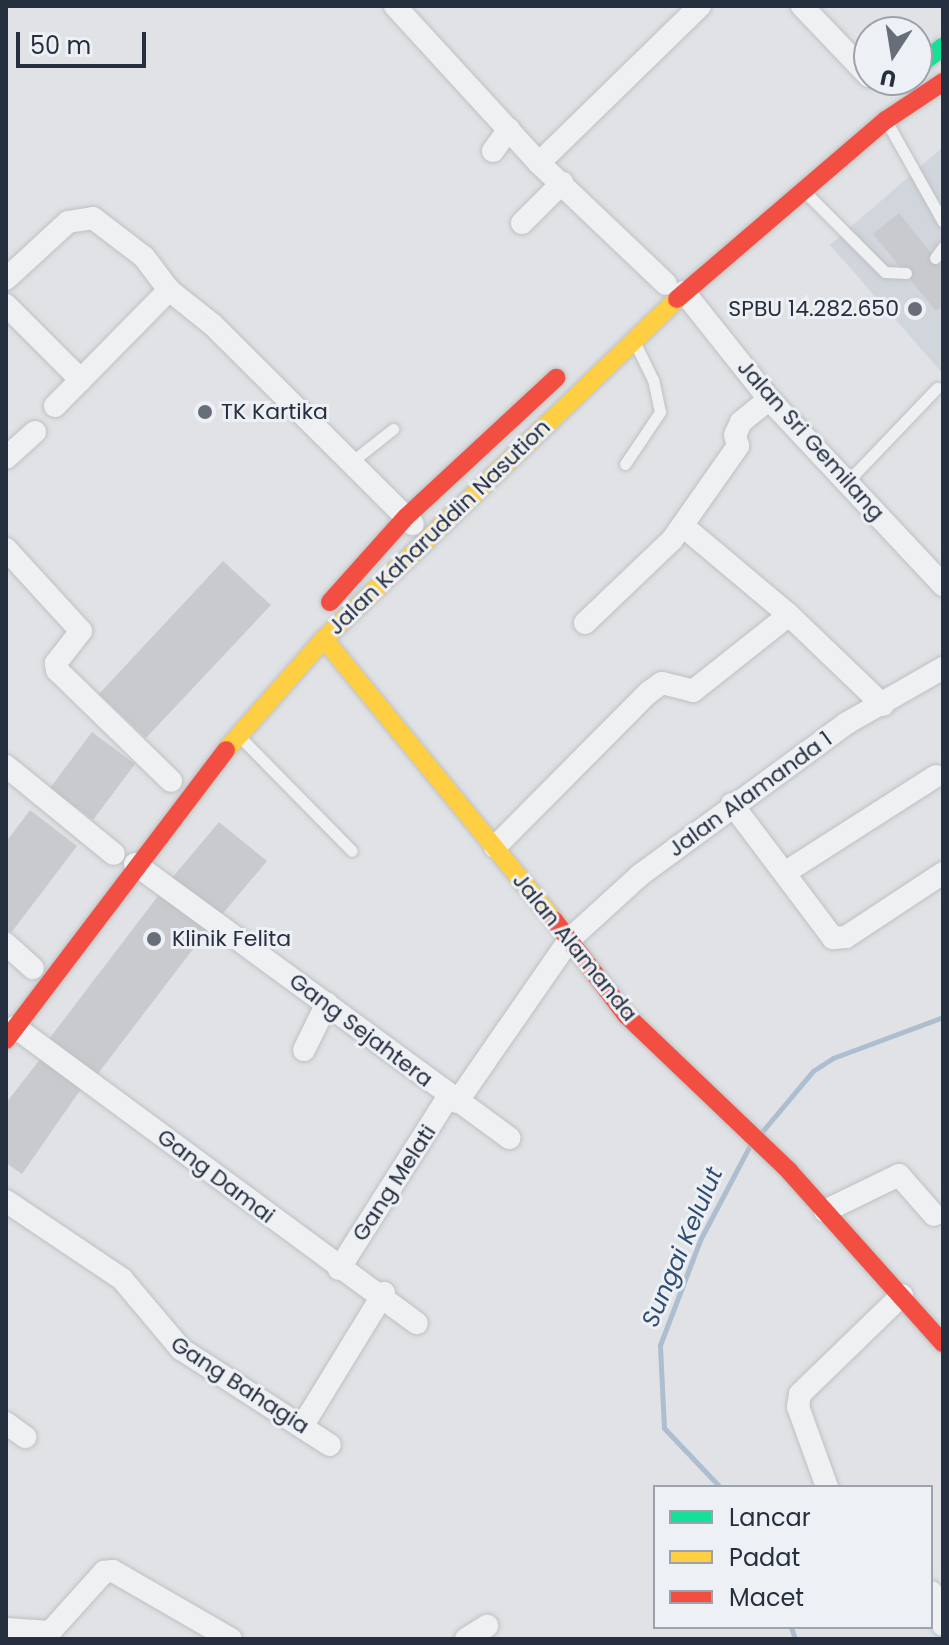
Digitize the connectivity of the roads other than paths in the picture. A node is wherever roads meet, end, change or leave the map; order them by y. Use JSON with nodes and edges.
{"nodes":[{"id":1,"x":395,"y":6,"type":"edge"},
{"id":2,"x":700,"y":6,"type":"edge"},
{"id":3,"x":802,"y":6,"type":"edge"},
{"id":4,"x":853,"y":60,"type":"edge"},
{"id":5,"x":943,"y":82,"type":"edge"},
{"id":6,"x":886,"y":120,"type":"junction"},
{"id":7,"x":509,"y":129,"type":"junction"},
{"id":8,"x":493,"y":151,"type":"dead end"},
{"id":9,"x":539,"y":163,"type":"junction"},
{"id":10,"x":562,"y":183,"type":"junction"},
{"id":11,"x":804,"y":191,"type":"junction"},
{"id":12,"x":759,"y":202,"type":"dead end"},
{"id":13,"x":943,"y":222,"type":"edge"},
{"id":14,"x":522,"y":223,"type":"dead end"},
{"id":15,"x":943,"y":247,"type":"edge"},
{"id":16,"x":935,"y":258,"type":"dead end"},
{"id":17,"x":906,"y":273,"type":"dead end"},
{"id":18,"x":6,"y":279,"type":"edge"},
{"id":19,"x":675,"y":288,"type":"junction"},
{"id":20,"x":169,"y":290,"type":"junction"},
{"id":21,"x":6,"y":305,"type":"edge"},
{"id":22,"x":632,"y":314,"type":"dead end"},
{"id":23,"x":632,"y":338,"type":"junction"},
{"id":24,"x":574,"y":363,"type":"dead end"},
{"id":25,"x":81,"y":380,"type":"junction"},
{"id":26,"x":937,"y":388,"type":"dead end"},
{"id":27,"x":769,"y":399,"type":"junction"},
{"id":28,"x":55,"y":406,"type":"dead end"},
{"id":29,"x":393,"y":429,"type":"dead end"},
{"id":30,"x":35,"y":432,"type":"dead end"},
{"id":31,"x":6,"y":458,"type":"edge"},
{"id":32,"x":349,"y":464,"type":"junction"},
{"id":33,"x":625,"y":464,"type":"dead end"},
{"id":34,"x":848,"y":481,"type":"junction"},
{"id":35,"x":406,"y":517,"type":"junction"},
{"id":36,"x":683,"y":526,"type":"junction"},
{"id":37,"x":429,"y":539,"type":"junction"},
{"id":38,"x":6,"y":549,"type":"edge"},
{"id":39,"x":943,"y":585,"type":"edge"},
{"id":40,"x":789,"y":615,"type":"junction"},
{"id":41,"x":316,"y":617,"type":"dead end"},
{"id":42,"x":585,"y":623,"type":"dead end"},
{"id":43,"x":324,"y":639,"type":"junction"},
{"id":44,"x":943,"y":668,"type":"edge"},
{"id":45,"x":883,"y":705,"type":"junction"},
{"id":46,"x":238,"y":735,"type":"junction"},
{"id":47,"x":6,"y":766,"type":"edge"},
{"id":48,"x":936,"y":776,"type":"dead end"},
{"id":49,"x":171,"y":782,"type":"dead end"},
{"id":50,"x":732,"y":804,"type":"junction"},
{"id":51,"x":495,"y":847,"type":"junction"},
{"id":52,"x":352,"y":851,"type":"dead end"},
{"id":53,"x":114,"y":855,"type":"dead end"},
{"id":54,"x":135,"y":864,"type":"junction"},
{"id":55,"x":786,"y":872,"type":"junction"},
{"id":56,"x":940,"y":881,"type":"edge"},
{"id":57,"x":570,"y":939,"type":"junction"},
{"id":58,"x":6,"y":944,"type":"edge"},
{"id":59,"x":33,"y":968,"type":"dead end"},
{"id":60,"x":327,"y":1003,"type":"junction"},
{"id":61,"x":11,"y":1034,"type":"edge"},
{"id":62,"x":304,"y":1050,"type":"dead end"},
{"id":63,"x":453,"y":1099,"type":"junction"},
{"id":64,"x":510,"y":1138,"type":"dead end"},
{"id":65,"x":6,"y":1201,"type":"edge"},
{"id":66,"x":825,"y":1211,"type":"junction"},
{"id":67,"x":934,"y":1215,"type":"dead end"},
{"id":68,"x":339,"y":1269,"type":"junction"},
{"id":69,"x":384,"y":1293,"type":"junction"},
{"id":70,"x":902,"y":1295,"type":"junction"},
{"id":71,"x":417,"y":1323,"type":"dead end"},
{"id":72,"x":943,"y":1343,"type":"edge"},
{"id":73,"x":6,"y":1423,"type":"edge"},
{"id":74,"x":303,"y":1425,"type":"junction"},
{"id":75,"x":25,"y":1437,"type":"dead end"},
{"id":76,"x":330,"y":1445,"type":"dead end"},
{"id":77,"x":826,"y":1485,"type":"edge"},
{"id":78,"x":933,"y":1598,"type":"edge"},
{"id":79,"x":943,"y":1625,"type":"edge"},
{"id":80,"x":487,"y":1626,"type":"dead end"},
{"id":81,"x":6,"y":1629,"type":"edge"},
{"id":82,"x":231,"y":1639,"type":"edge"},
{"id":83,"x":466,"y":1639,"type":"edge"}],
"edges":[{"from":1,"to":7,"type":"street","name":"Jalan Sri Gemilang"},
{"from":2,"to":9,"type":"street"},
{"from":3,"to":4,"type":"street"},
{"from":5,"to":6,"type":"main road","name":"Jalan Kaharuddin Nasution"},
{"from":6,"to":11,"type":"main road","name":"Jalan Kaharuddin Nasution"},
{"from":6,"to":13,"type":"lane"},
{"from":7,"to":8,"type":"street"},
{"from":7,"to":9,"type":"street","name":"Jalan Sri Gemilang"},
{"from":9,"to":10,"type":"street","name":"Jalan Sri Gemilang"},
{"from":10,"to":14,"type":"street"},
{"from":10,"to":19,"type":"street","name":"Jalan Sri Gemilang"},
{"from":11,"to":17,"type":"lane"},
{"from":11,"to":19,"type":"main road","name":"Jalan Kaharuddin Nasution"},
{"from":12,"to":19,"type":"main road","name":"Jalan Kaharuddin Nasution"},
{"from":15,"to":16,"type":"lane"},
{"from":18,"to":20,"type":"street"},
{"from":19,"to":22,"type":"main road","name":"Jalan Kaharuddin Nasution"},
{"from":19,"to":23,"type":"main road","name":"Jalan Kaharuddin Nasution"},
{"from":19,"to":27,"type":"street","name":"Jalan Sri Gemilang"},
{"from":20,"to":25,"type":"street"},
{"from":20,"to":32,"type":"street"},
{"from":21,"to":25,"type":"street"},
{"from":23,"to":33,"type":"lane"},
{"from":23,"to":37,"type":"main road","name":"Jalan Kaharuddin Nasution"},
{"from":24,"to":35,"type":"main road","name":"Jalan Kaharuddin Nasution"},
{"from":25,"to":28,"type":"street"},
{"from":26,"to":34,"type":"lane"},
{"from":27,"to":34,"type":"street","name":"Jalan Sri Gemilang"},
{"from":27,"to":36,"type":"street"},
{"from":29,"to":32,"type":"lane"},
{"from":30,"to":31,"type":"street"},
{"from":32,"to":35,"type":"street"},
{"from":34,"to":39,"type":"street","name":"Jalan Sri Gemilang"},
{"from":35,"to":37,"type":"street"},
{"from":35,"to":41,"type":"main road","name":"Jalan Kaharuddin Nasution"},
{"from":36,"to":40,"type":"street"},
{"from":36,"to":42,"type":"street"},
{"from":37,"to":43,"type":"main road","name":"Jalan Kaharuddin Nasution"},
{"from":38,"to":49,"type":"street"},
{"from":40,"to":45,"type":"street"},
{"from":40,"to":51,"type":"street"},
{"from":43,"to":46,"type":"main road","name":"Jalan Kaharuddin Nasution"},
{"from":43,"to":51,"type":"main road","name":"Jalan Alamanda"},
{"from":44,"to":45,"type":"street","name":"Jalan Alamanda 1"},
{"from":45,"to":50,"type":"street","name":"Jalan Alamanda 1"},
{"from":46,"to":52,"type":"lane"},
{"from":46,"to":54,"type":"main road","name":"Jalan Kaharuddin Nasution"},
{"from":47,"to":53,"type":"street"},
{"from":48,"to":55,"type":"street"},
{"from":50,"to":55,"type":"street"},
{"from":50,"to":57,"type":"street","name":"Jalan Alamanda 1"},
{"from":51,"to":57,"type":"main road","name":"Jalan Alamanda"},
{"from":54,"to":60,"type":"street","name":"Gang Sejahtera"},
{"from":54,"to":61,"type":"main road","name":"Jalan Kaharuddin Nasution"},
{"from":55,"to":56,"type":"street"},
{"from":57,"to":63,"type":"street","name":"Gang Melati"},
{"from":57,"to":66,"type":"main road","name":"Jalan Alamanda"},
{"from":58,"to":59,"type":"street"},
{"from":60,"to":62,"type":"street"},
{"from":60,"to":63,"type":"street","name":"Gang Sejahtera"},
{"from":61,"to":68,"type":"street","name":"Gang Damai"},
{"from":63,"to":64,"type":"street","name":"Gang Sejahtera"},
{"from":63,"to":68,"type":"street","name":"Gang Melati"},
{"from":65,"to":74,"type":"street","name":"Gang Bahagia"},
{"from":66,"to":67,"type":"street"},
{"from":66,"to":70,"type":"main road","name":"Jalan Alamanda"},
{"from":68,"to":69,"type":"street","name":"Gang Damai"},
{"from":69,"to":71,"type":"street","name":"Gang Damai"},
{"from":69,"to":74,"type":"street"},
{"from":70,"to":72,"type":"main road","name":"Jalan Alamanda"},
{"from":70,"to":77,"type":"street"},
{"from":73,"to":75,"type":"street"},
{"from":74,"to":76,"type":"street","name":"Gang Bahagia"},
{"from":78,"to":79,"type":"street"},
{"from":80,"to":83,"type":"street"},
{"from":81,"to":82,"type":"street"}]}
